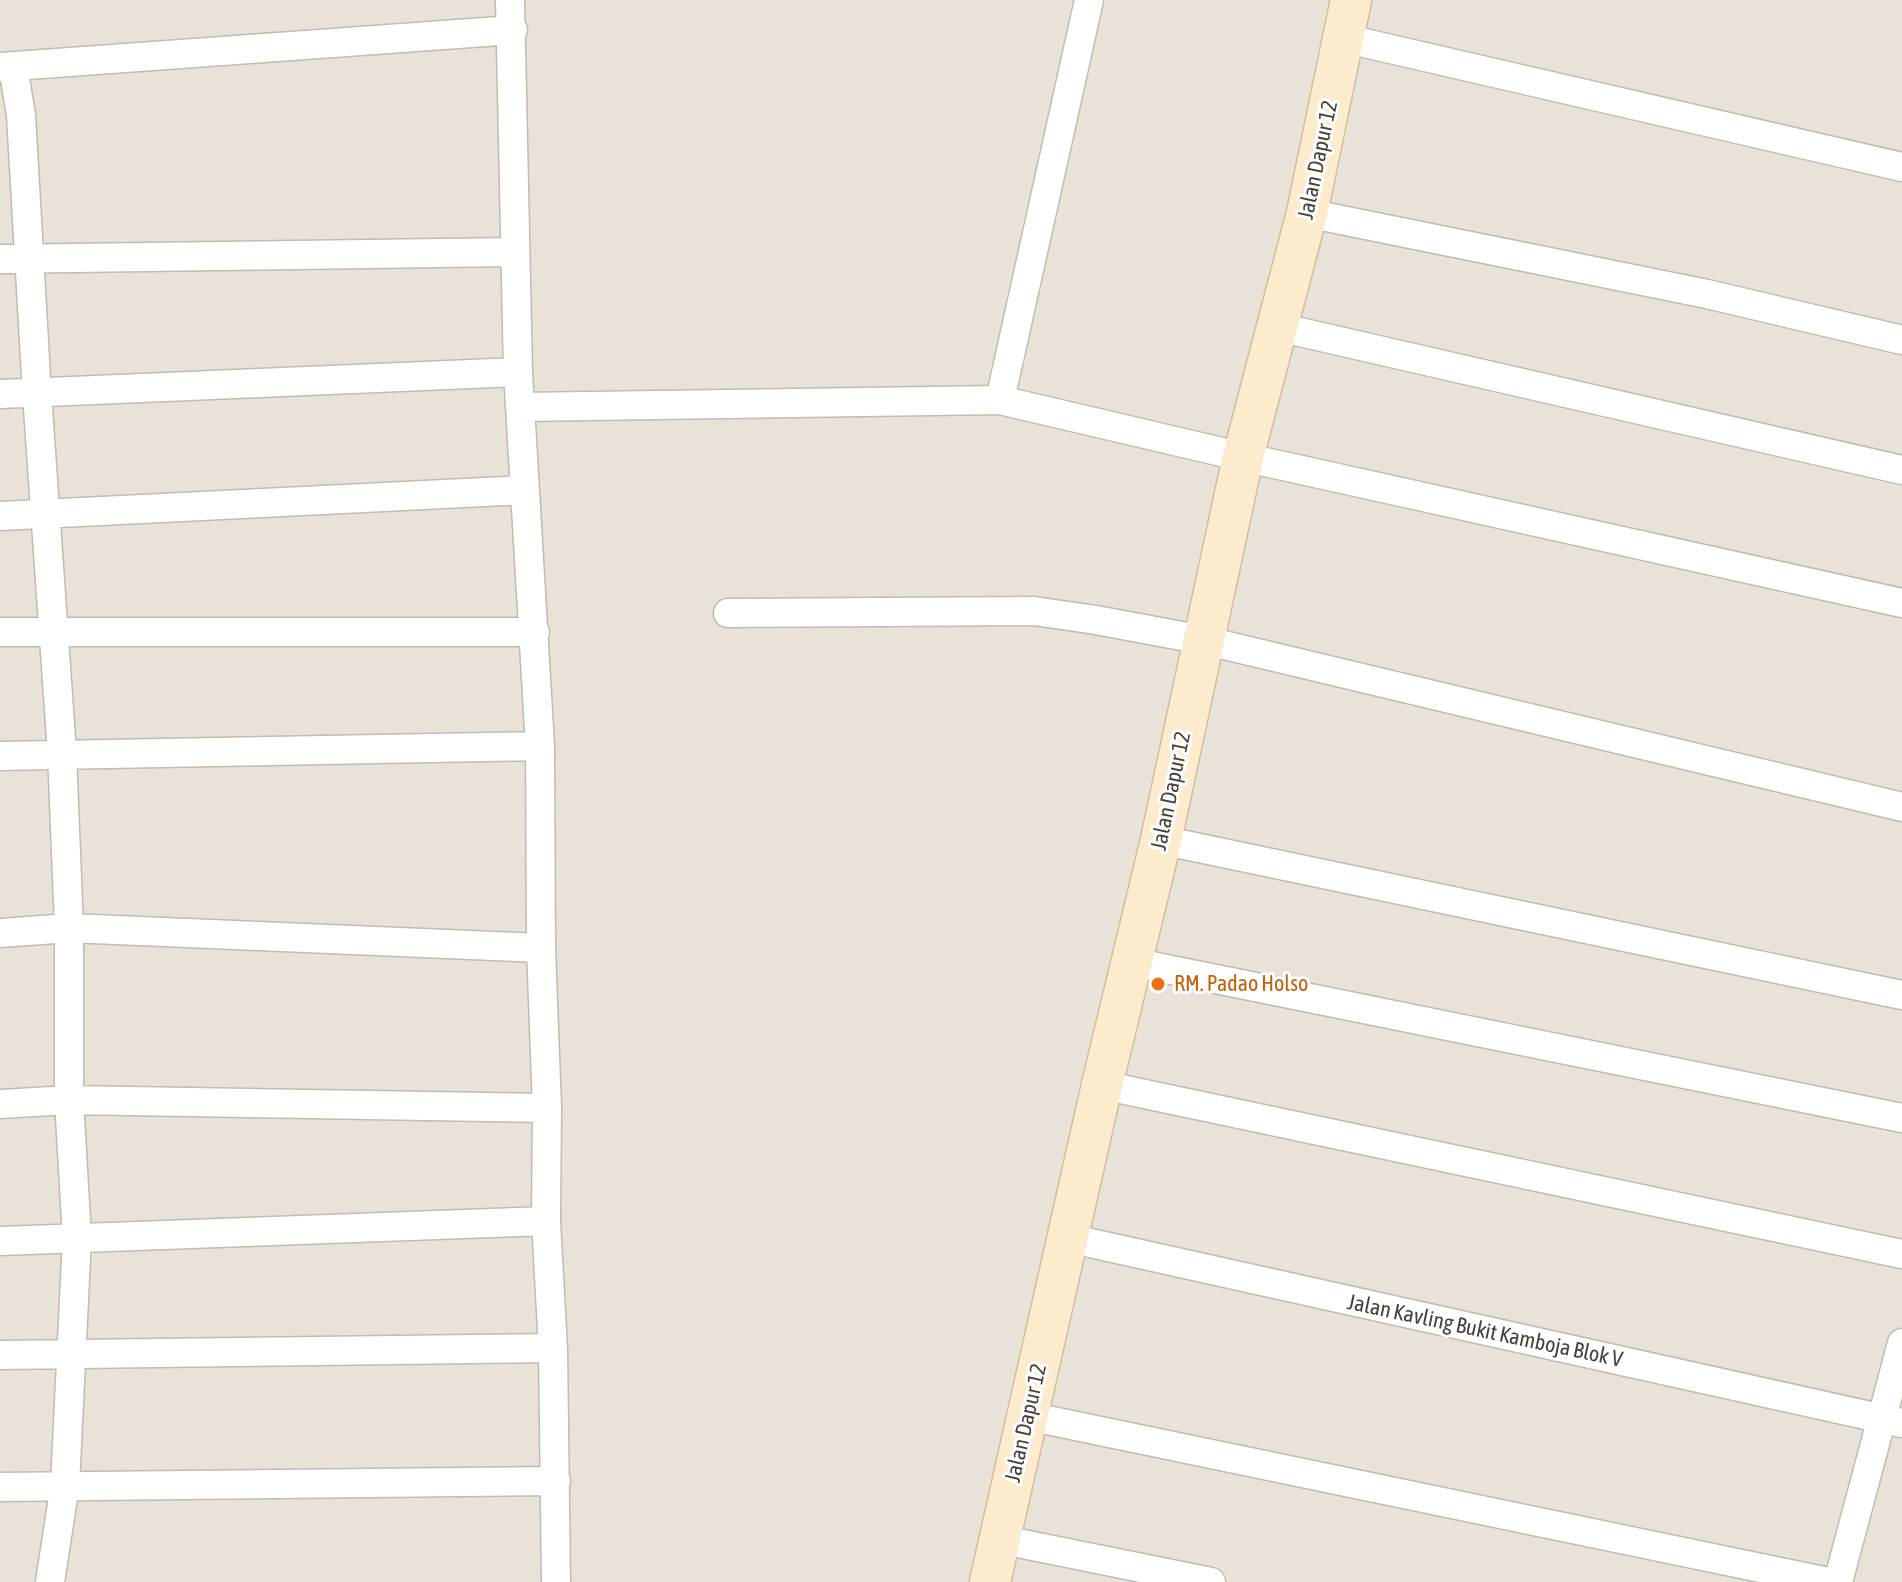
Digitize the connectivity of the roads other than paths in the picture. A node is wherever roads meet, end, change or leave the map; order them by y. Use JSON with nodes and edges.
{"nodes":[{"id":1,"x":510,"y":0,"type":"edge"},
{"id":2,"x":1089,"y":0,"type":"edge"},
{"id":3,"x":1347,"y":19,"type":"edge"},
{"id":4,"x":513,"y":30,"type":"junction"},
{"id":5,"x":6,"y":67,"type":"edge"},
{"id":6,"x":1902,"y":167,"type":"edge"},
{"id":7,"x":1307,"y":213,"type":"junction"},
{"id":8,"x":515,"y":252,"type":"junction"},
{"id":9,"x":31,"y":257,"type":"junction"},
{"id":10,"x":0,"y":259,"type":"edge"},
{"id":11,"x":1278,"y":327,"type":"junction"},
{"id":12,"x":1902,"y":340,"type":"edge"},
{"id":13,"x":518,"y":372,"type":"junction"},
{"id":14,"x":0,"y":394,"type":"edge"},
{"id":15,"x":37,"y":394,"type":"junction"},
{"id":16,"x":1000,"y":400,"type":"junction"},
{"id":17,"x":520,"y":407,"type":"junction"},
{"id":18,"x":1243,"y":457,"type":"junction"},
{"id":19,"x":1902,"y":470,"type":"edge"},
{"id":20,"x":525,"y":490,"type":"junction"},
{"id":21,"x":46,"y":514,"type":"junction"},
{"id":22,"x":0,"y":516,"type":"edge"},
{"id":23,"x":1902,"y":603,"type":"edge"},
{"id":24,"x":728,"y":613,"type":"dead end"},
{"id":25,"x":55,"y":630,"type":"junction"},
{"id":26,"x":0,"y":632,"type":"edge"},
{"id":27,"x":535,"y":632,"type":"junction"},
{"id":28,"x":1203,"y":640,"type":"junction"},
{"id":29,"x":540,"y":746,"type":"junction"},
{"id":30,"x":62,"y":753,"type":"junction"},
{"id":31,"x":0,"y":756,"type":"edge"},
{"id":32,"x":1902,"y":807,"type":"edge"},
{"id":33,"x":1161,"y":840,"type":"junction"},
{"id":34,"x":69,"y":928,"type":"junction"},
{"id":35,"x":0,"y":933,"type":"edge"},
{"id":36,"x":541,"y":948,"type":"junction"},
{"id":37,"x":1132,"y":962,"type":"junction"},
{"id":38,"x":1902,"y":995,"type":"edge"},
{"id":39,"x":1102,"y":1085,"type":"junction"},
{"id":40,"x":69,"y":1100,"type":"junction"},
{"id":41,"x":0,"y":1104,"type":"edge"},
{"id":42,"x":547,"y":1108,"type":"junction"},
{"id":43,"x":1902,"y":1118,"type":"edge"},
{"id":44,"x":546,"y":1221,"type":"junction"},
{"id":45,"x":77,"y":1238,"type":"junction"},
{"id":46,"x":1068,"y":1238,"type":"junction"},
{"id":47,"x":0,"y":1241,"type":"edge"},
{"id":48,"x":1902,"y":1254,"type":"edge"},
{"id":49,"x":1902,"y":1343,"type":"edge"},
{"id":50,"x":553,"y":1348,"type":"junction"},
{"id":51,"x":73,"y":1353,"type":"junction"},
{"id":52,"x":0,"y":1355,"type":"edge"},
{"id":53,"x":1028,"y":1416,"type":"junction"},
{"id":54,"x":1891,"y":1421,"type":"edge"},
{"id":55,"x":556,"y":1481,"type":"junction"},
{"id":56,"x":65,"y":1485,"type":"junction"},
{"id":57,"x":0,"y":1487,"type":"edge"},
{"id":58,"x":998,"y":1539,"type":"junction"},
{"id":59,"x":50,"y":1582,"type":"edge"},
{"id":60,"x":556,"y":1582,"type":"edge"},
{"id":61,"x":990,"y":1582,"type":"edge"},
{"id":62,"x":1211,"y":1582,"type":"edge"},
{"id":63,"x":1828,"y":1582,"type":"edge"},
{"id":64,"x":1838,"y":1582,"type":"edge"}],
"edges":[{"from":1,"to":4,"type":"street"},
{"from":2,"to":16,"type":"street"},
{"from":3,"to":6,"type":"street"},
{"from":3,"to":7,"type":"street","name":"Jalan Dapur 12"},
{"from":4,"to":5,"type":"street"},
{"from":4,"to":8,"type":"street"},
{"from":5,"to":9,"type":"street"},
{"from":7,"to":11,"type":"street","name":"Jalan Dapur 12"},
{"from":7,"to":12,"type":"street"},
{"from":8,"to":9,"type":"street"},
{"from":8,"to":13,"type":"street"},
{"from":9,"to":10,"type":"street"},
{"from":9,"to":15,"type":"street"},
{"from":11,"to":18,"type":"street","name":"Jalan Dapur 12"},
{"from":11,"to":19,"type":"street"},
{"from":13,"to":15,"type":"street"},
{"from":13,"to":17,"type":"street"},
{"from":14,"to":15,"type":"street"},
{"from":15,"to":21,"type":"street"},
{"from":16,"to":17,"type":"street"},
{"from":16,"to":18,"type":"street"},
{"from":17,"to":20,"type":"street"},
{"from":18,"to":23,"type":"street"},
{"from":18,"to":28,"type":"street","name":"Jalan Dapur 12"},
{"from":20,"to":21,"type":"street"},
{"from":20,"to":27,"type":"street"},
{"from":21,"to":22,"type":"street"},
{"from":21,"to":25,"type":"street"},
{"from":24,"to":28,"type":"street"},
{"from":25,"to":26,"type":"street"},
{"from":25,"to":27,"type":"street"},
{"from":25,"to":30,"type":"street"},
{"from":27,"to":29,"type":"street"},
{"from":28,"to":32,"type":"street"},
{"from":28,"to":33,"type":"street","name":"Jalan Dapur 12"},
{"from":29,"to":30,"type":"street"},
{"from":29,"to":36,"type":"street"},
{"from":30,"to":31,"type":"street"},
{"from":30,"to":34,"type":"street"},
{"from":33,"to":37,"type":"street","name":"Jalan Dapur 12"},
{"from":33,"to":38,"type":"street"},
{"from":34,"to":35,"type":"street"},
{"from":34,"to":36,"type":"street"},
{"from":34,"to":40,"type":"street"},
{"from":36,"to":42,"type":"street"},
{"from":37,"to":39,"type":"street","name":"Jalan Dapur 12"},
{"from":37,"to":43,"type":"street"},
{"from":39,"to":46,"type":"street","name":"Jalan Dapur 12"},
{"from":39,"to":48,"type":"street"},
{"from":40,"to":41,"type":"street"},
{"from":40,"to":42,"type":"street"},
{"from":40,"to":45,"type":"street"},
{"from":42,"to":44,"type":"street"},
{"from":44,"to":45,"type":"street"},
{"from":44,"to":50,"type":"street"},
{"from":45,"to":47,"type":"street"},
{"from":45,"to":51,"type":"street"},
{"from":46,"to":53,"type":"street","name":"Jalan Dapur 12"},
{"from":46,"to":54,"type":"street","name":"Jalan Kavling Bukit Kamboja Blok V"},
{"from":49,"to":54,"type":"street"},
{"from":50,"to":51,"type":"street"},
{"from":50,"to":55,"type":"street"},
{"from":51,"to":52,"type":"street"},
{"from":51,"to":56,"type":"street"},
{"from":53,"to":58,"type":"street","name":"Jalan Dapur 12"},
{"from":53,"to":63,"type":"street"},
{"from":54,"to":64,"type":"street"},
{"from":55,"to":56,"type":"street"},
{"from":55,"to":60,"type":"street"},
{"from":56,"to":57,"type":"street"},
{"from":56,"to":59,"type":"street"},
{"from":58,"to":61,"type":"street","name":"Jalan Dapur 12"},
{"from":58,"to":62,"type":"street"}]}
